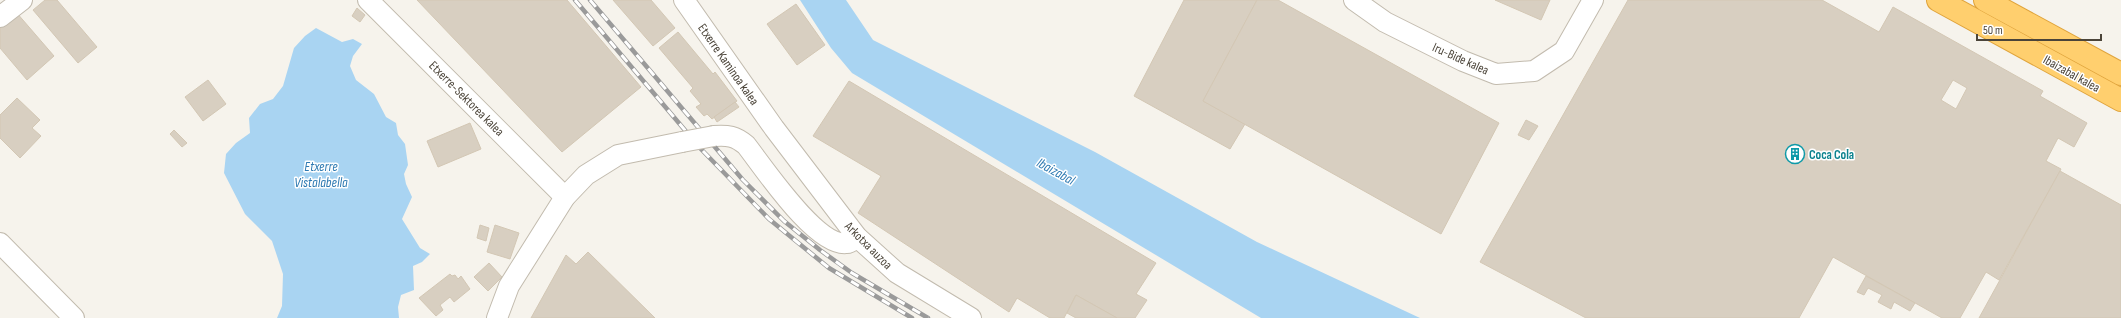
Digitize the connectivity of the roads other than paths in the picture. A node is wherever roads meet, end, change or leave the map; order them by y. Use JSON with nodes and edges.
{"nodes":[{"id":1,"x":22,"y":0,"type":"edge"},
{"id":2,"x":368,"y":0,"type":"edge"},
{"id":3,"x":684,"y":0,"type":"edge"},
{"id":4,"x":1354,"y":0,"type":"edge"},
{"id":5,"x":1593,"y":0,"type":"edge"},
{"id":6,"x":1938,"y":0,"type":"edge"},
{"id":7,"x":1985,"y":0,"type":"edge"},
{"id":8,"x":0,"y":16,"type":"edge"},
{"id":9,"x":2121,"y":74,"type":"edge"},
{"id":10,"x":2121,"y":100,"type":"edge"},
{"id":11,"x":774,"y":128,"type":"joint"},
{"id":12,"x":565,"y":197,"type":"junction"},
{"id":13,"x":858,"y":237,"type":"junction"},
{"id":14,"x":0,"y":243,"type":"edge"},
{"id":15,"x":497,"y":317,"type":"edge"},
{"id":16,"x":74,"y":318,"type":"edge"},
{"id":17,"x":971,"y":318,"type":"edge"}],
"edges":[{"from":1,"to":8,"type":"street"},
{"from":2,"to":12,"type":"street","name":"Etxerre-Sektorea kalea"},
{"from":3,"to":11,"type":"street","name":"Etxerre Kaminoa kalea"},
{"from":4,"to":5,"type":"street","name":"Iru-Bide kalea"},
{"from":6,"to":10,"type":"highway","name":"Ibaizabal kalea"},
{"from":7,"to":9,"type":"highway","name":"Ibaizabal kalea"},
{"from":11,"to":13,"type":"street","name":"Arkotxa auzoa"},
{"from":12,"to":13,"type":"street","bridge":true},
{"from":12,"to":15,"type":"street"},
{"from":13,"to":17,"type":"street","name":"Arkotxa auzoa"},
{"from":14,"to":16,"type":"street"}]}
